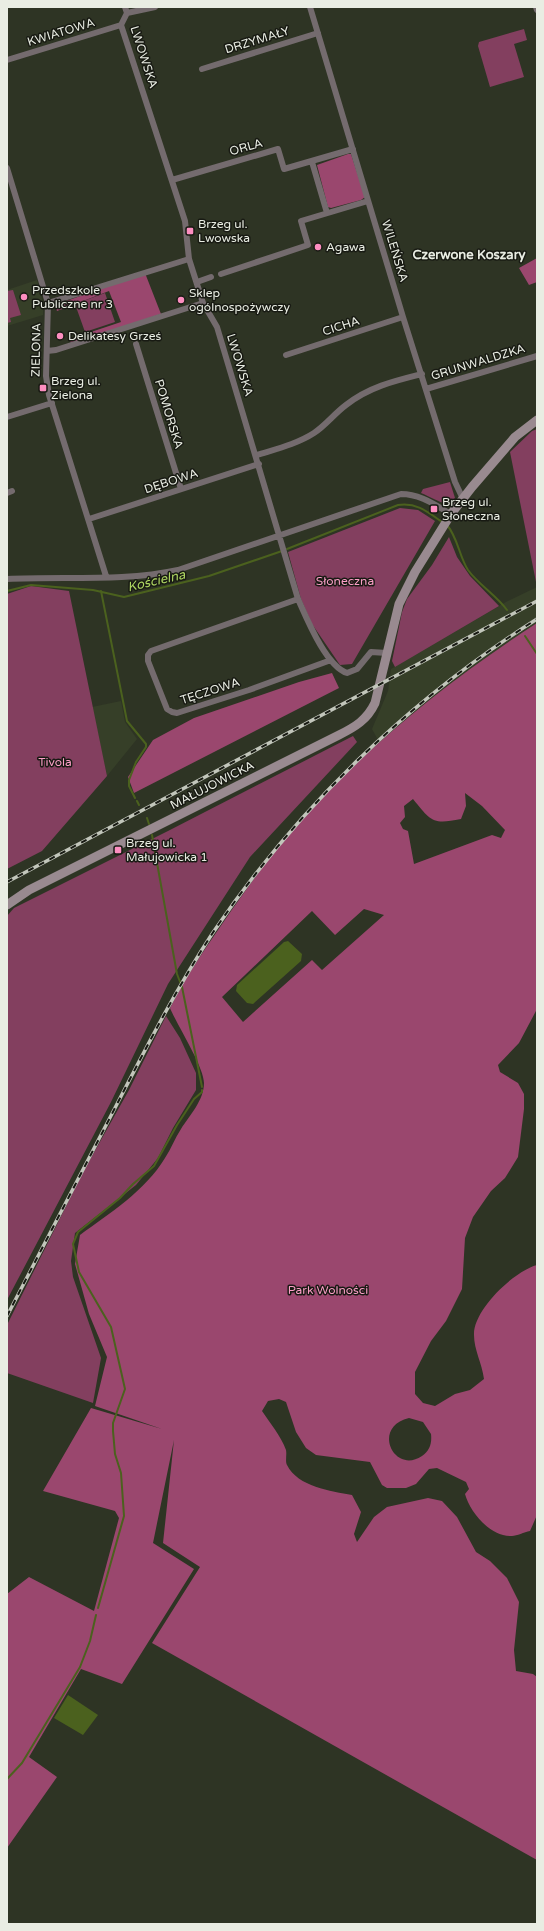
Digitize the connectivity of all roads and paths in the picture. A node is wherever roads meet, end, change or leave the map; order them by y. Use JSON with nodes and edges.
{"nodes":[{"id":1,"x":155,"y":7,"type":"edge"},
{"id":2,"x":310,"y":7,"type":"edge"},
{"id":3,"x":536,"y":7,"type":"edge"},
{"id":4,"x":126,"y":10,"type":"edge"},
{"id":5,"x":537,"y":10,"type":"edge"},
{"id":6,"x":121,"y":25,"type":"junction"},
{"id":7,"x":318,"y":32,"type":"junction"},
{"id":8,"x":7,"y":60,"type":"edge"},
{"id":9,"x":202,"y":69,"type":"dead end"},
{"id":10,"x":353,"y":149,"type":"junction"},
{"id":11,"x":312,"y":162,"type":"junction"},
{"id":12,"x":7,"y":168,"type":"edge"},
{"id":13,"x":172,"y":180,"type":"junction"},
{"id":14,"x":368,"y":201,"type":"junction"},
{"id":15,"x":327,"y":213,"type":"junction"},
{"id":16,"x":189,"y":259,"type":"junction"},
{"id":17,"x":221,"y":274,"type":"dead end"},
{"id":18,"x":211,"y":277,"type":"dead end"},
{"id":19,"x":197,"y":282,"type":"junction"},
{"id":20,"x":48,"y":303,"type":"junction"},
{"id":21,"x":203,"y":303,"type":"junction"},
{"id":22,"x":403,"y":317,"type":"junction"},
{"id":23,"x":130,"y":327,"type":"junction"},
{"id":24,"x":133,"y":335,"type":"tunnel mouth"},
{"id":25,"x":136,"y":344,"type":"tunnel mouth"},
{"id":26,"x":47,"y":351,"type":"junction"},
{"id":27,"x":286,"y":355,"type":"dead end"},
{"id":28,"x":537,"y":356,"type":"edge"},
{"id":29,"x":422,"y":374,"type":"junction"},
{"id":30,"x":426,"y":389,"type":"junction"},
{"id":31,"x":52,"y":404,"type":"junction"},
{"id":32,"x":7,"y":417,"type":"edge"},
{"id":33,"x":537,"y":420,"type":"edge"},
{"id":34,"x":257,"y":455,"type":"junction"},
{"id":35,"x":259,"y":464,"type":"junction"},
{"id":36,"x":181,"y":490,"type":"junction"},
{"id":37,"x":463,"y":499,"type":"junction"},
{"id":38,"x":89,"y":519,"type":"junction"},
{"id":39,"x":447,"y":521,"type":"junction"},
{"id":40,"x":280,"y":536,"type":"junction"},
{"id":41,"x":106,"y":576,"type":"junction"},
{"id":42,"x":7,"y":579,"type":"edge"},
{"id":43,"x":298,"y":599,"type":"junction"},
{"id":44,"x":387,"y":653,"type":"junction"},
{"id":45,"x":331,"y":660,"type":"junction"},
{"id":46,"x":7,"y":906,"type":"edge"}],
"edges":[{"from":1,"to":4,"type":"street"},
{"from":2,"to":7,"type":"street","name":"WILEŃSKA"},
{"from":3,"to":5,"type":"street"},
{"from":4,"to":6,"type":"street","name":"LWOWSKA"},
{"from":6,"to":8,"type":"street","name":"KWIATOWA"},
{"from":6,"to":13,"type":"street","name":"LWOWSKA"},
{"from":7,"to":9,"type":"street","name":"DRZYMAŁY"},
{"from":7,"to":10,"type":"street","name":"WILEŃSKA"},
{"from":10,"to":11,"type":"street"},
{"from":10,"to":14,"type":"street","name":"WILEŃSKA"},
{"from":11,"to":13,"type":"street","name":"ORLA"},
{"from":11,"to":15,"type":"street"},
{"from":12,"to":20,"type":"street","name":"ZIELONA"},
{"from":13,"to":16,"type":"street","name":"LWOWSKA"},
{"from":14,"to":15,"type":"street"},
{"from":14,"to":22,"type":"street","name":"WILEŃSKA"},
{"from":15,"to":17,"type":"street"},
{"from":16,"to":19,"type":"street","name":"LWOWSKA"},
{"from":16,"to":20,"type":"street"},
{"from":18,"to":19,"type":"street"},
{"from":19,"to":21,"type":"street","name":"LWOWSKA"},
{"from":20,"to":26,"type":"street","name":"ZIELONA"},
{"from":21,"to":23,"type":"street"},
{"from":21,"to":34,"type":"street","name":"LWOWSKA"},
{"from":22,"to":27,"type":"street","name":"CICHA"},
{"from":22,"to":29,"type":"street","name":"WILEŃSKA"},
{"from":23,"to":24,"type":"street"},
{"from":23,"to":26,"type":"street"},
{"from":25,"to":36,"type":"street","name":"POMORSKA"},
{"from":26,"to":31,"type":"street","name":"ZIELONA"},
{"from":28,"to":30,"type":"street","name":"GRUNWALDZKA"},
{"from":29,"to":30,"type":"street","name":"WILEŃSKA"},
{"from":29,"to":34,"type":"street"},
{"from":30,"to":37,"type":"street","name":"WILEŃSKA"},
{"from":31,"to":32,"type":"street"},
{"from":31,"to":38,"type":"street","name":"ZIELONA"},
{"from":33,"to":37,"type":"street","name":"MAŁUJOWICKA"},
{"from":34,"to":35,"type":"street","name":"LWOWSKA"},
{"from":35,"to":36,"type":"street","name":"DĘBOWA"},
{"from":35,"to":40,"type":"street","name":"LWOWSKA"},
{"from":36,"to":38,"type":"street","name":"DĘBOWA"},
{"from":37,"to":39,"type":"street","name":"MAŁUJOWICKA"},
{"from":38,"to":41,"type":"street","name":"ZIELONA"},
{"from":39,"to":40,"type":"street"},
{"from":39,"to":44,"type":"street","name":"MAŁUJOWICKA"},
{"from":40,"to":41,"type":"street"},
{"from":40,"to":43,"type":"street","name":"LWOWSKA"},
{"from":41,"to":42,"type":"street"},
{"from":43,"to":45,"type":"street","name":"LWOWSKA"},
{"from":43,"to":45,"type":"street","name":"TĘCZOWA"},
{"from":44,"to":45,"type":"street","name":"LWOWSKA"},
{"from":44,"to":46,"type":"street","name":"MAŁUJOWICKA"}]}
